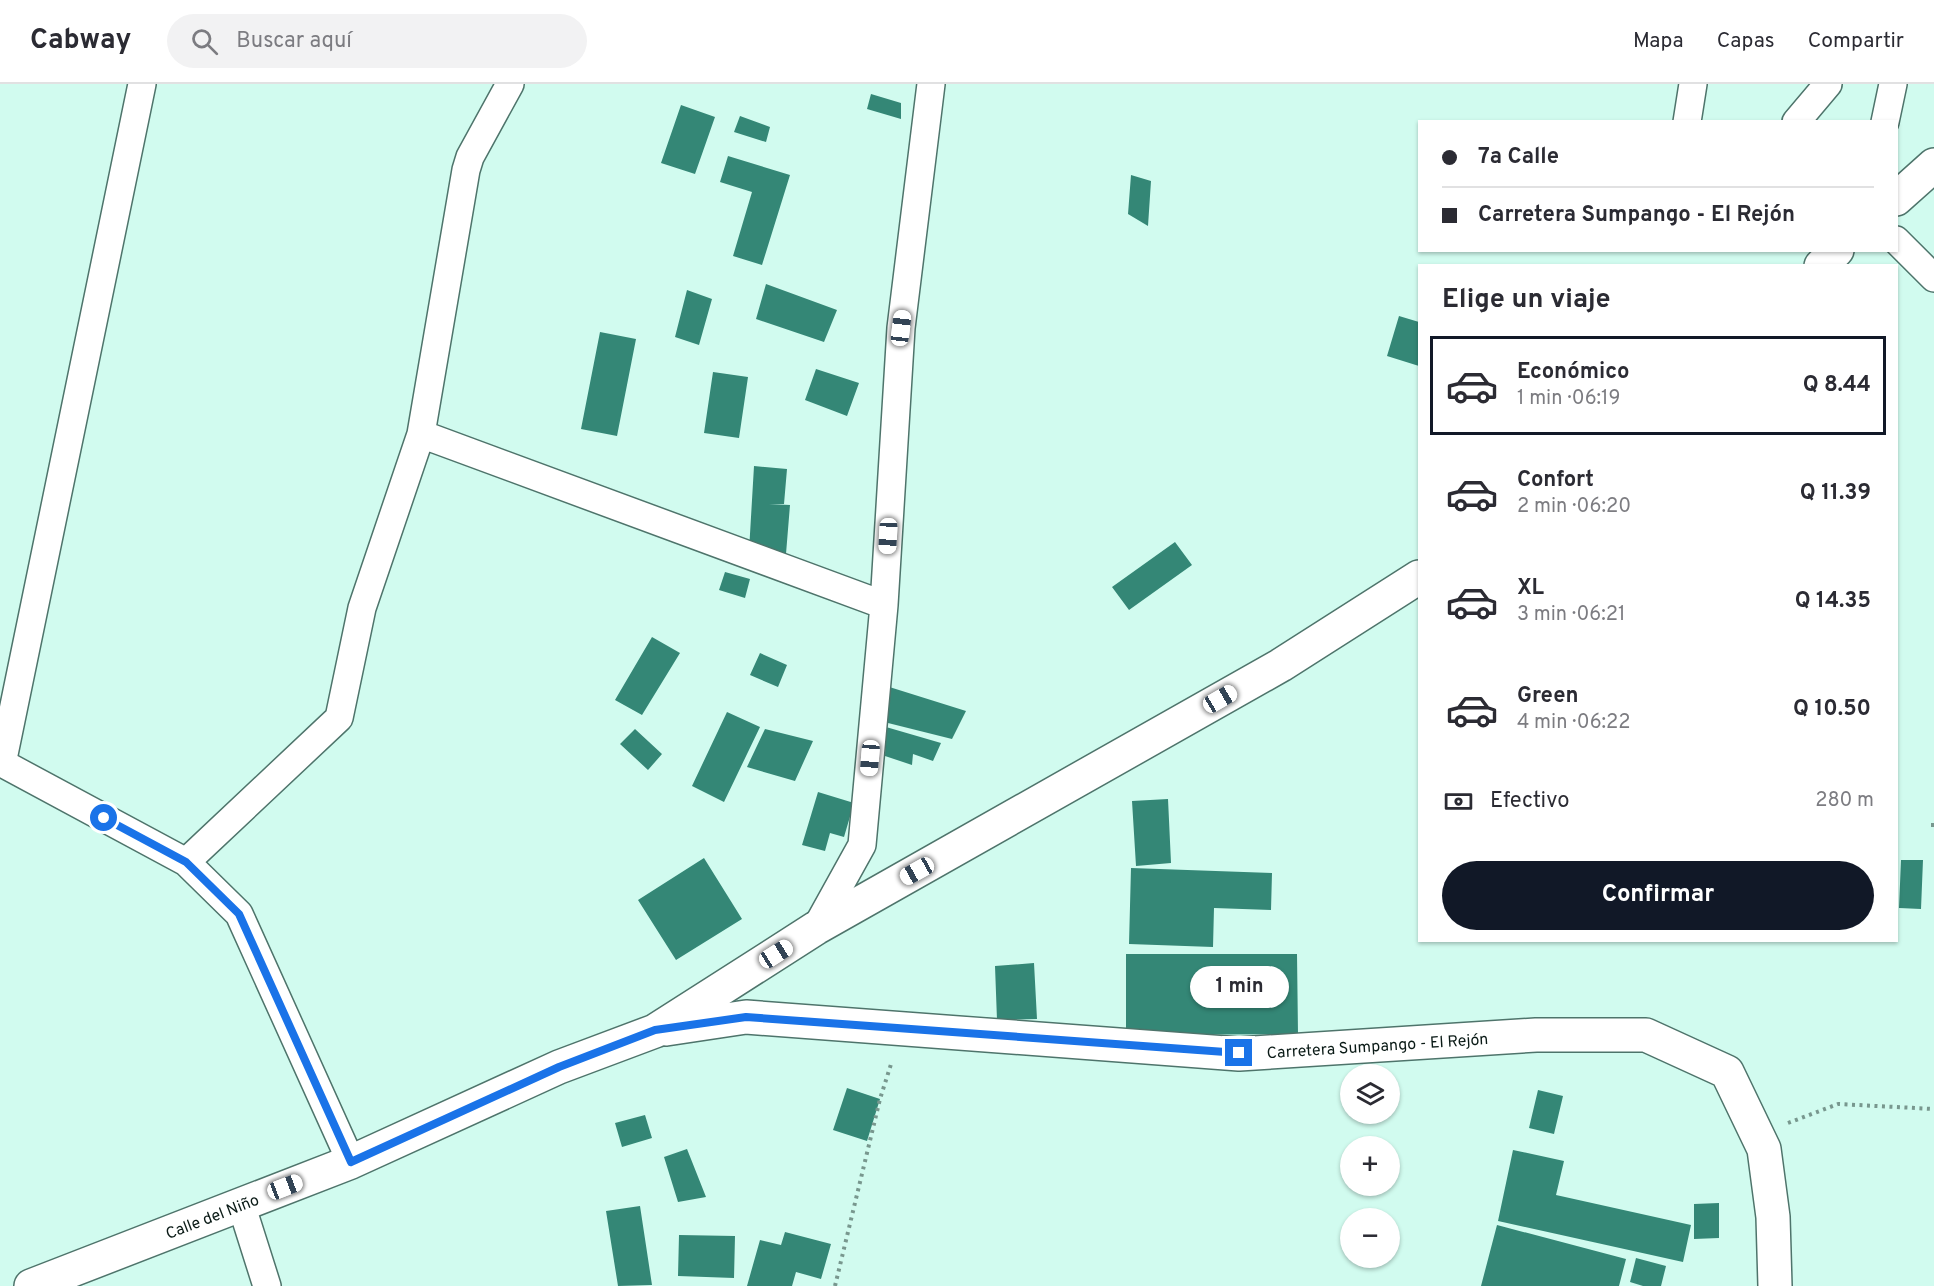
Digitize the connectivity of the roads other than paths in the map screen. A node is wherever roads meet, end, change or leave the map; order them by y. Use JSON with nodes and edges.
{"nodes":[{"id":1,"x":142,"y":84,"type":"edge"},
{"id":2,"x":510,"y":84,"type":"edge"},
{"id":3,"x":931,"y":84,"type":"edge"},
{"id":4,"x":1694,"y":84,"type":"edge"},
{"id":5,"x":1828,"y":84,"type":"edge"},
{"id":6,"x":1893,"y":84,"type":"edge"},
{"id":7,"x":1687,"y":120,"type":"edge"},
{"id":8,"x":1798,"y":120,"type":"edge"},
{"id":9,"x":1885,"y":120,"type":"edge"},
{"id":10,"x":1934,"y":165,"type":"edge"},
{"id":11,"x":1898,"y":197,"type":"edge"},
{"id":12,"x":1898,"y":242,"type":"edge"},
{"id":13,"x":1934,"y":278,"type":"edge"},
{"id":14,"x":421,"y":434,"type":"junction"},
{"id":15,"x":1418,"y":578,"type":"edge"},
{"id":16,"x":884,"y":605,"type":"junction"},
{"id":17,"x":1,"y":763,"type":"edge"},
{"id":18,"x":186,"y":862,"type":"junction"},
{"id":19,"x":816,"y":928,"type":"junction"},
{"id":20,"x":655,"y":1030,"type":"junction"},
{"id":21,"x":351,"y":1162,"type":"junction"},
{"id":22,"x":241,"y":1204,"type":"junction"},
{"id":23,"x":31,"y":1286,"type":"edge"},
{"id":24,"x":267,"y":1286,"type":"edge"},
{"id":25,"x":1775,"y":1286,"type":"edge"}],
"edges":[{"from":1,"to":17,"type":"street"},
{"from":2,"to":14,"type":"street"},
{"from":3,"to":16,"type":"street"},
{"from":4,"to":7,"type":"street"},
{"from":5,"to":8,"type":"street"},
{"from":6,"to":9,"type":"street"},
{"from":10,"to":11,"type":"street"},
{"from":12,"to":13,"type":"street"},
{"from":14,"to":16,"type":"street"},
{"from":14,"to":18,"type":"street"},
{"from":15,"to":19,"type":"street"},
{"from":16,"to":19,"type":"street"},
{"from":17,"to":18,"type":"street"},
{"from":18,"to":21,"type":"street"},
{"from":19,"to":20,"type":"street"},
{"from":20,"to":21,"type":"street","name":"Calle del Niño"},
{"from":20,"to":25,"type":"street","name":"Carretera Sumpango - El Rejón"},
{"from":21,"to":22,"type":"street","name":"Calle del Niño"},
{"from":22,"to":23,"type":"street","name":"Calle del Niño"},
{"from":22,"to":24,"type":"street"}]}
